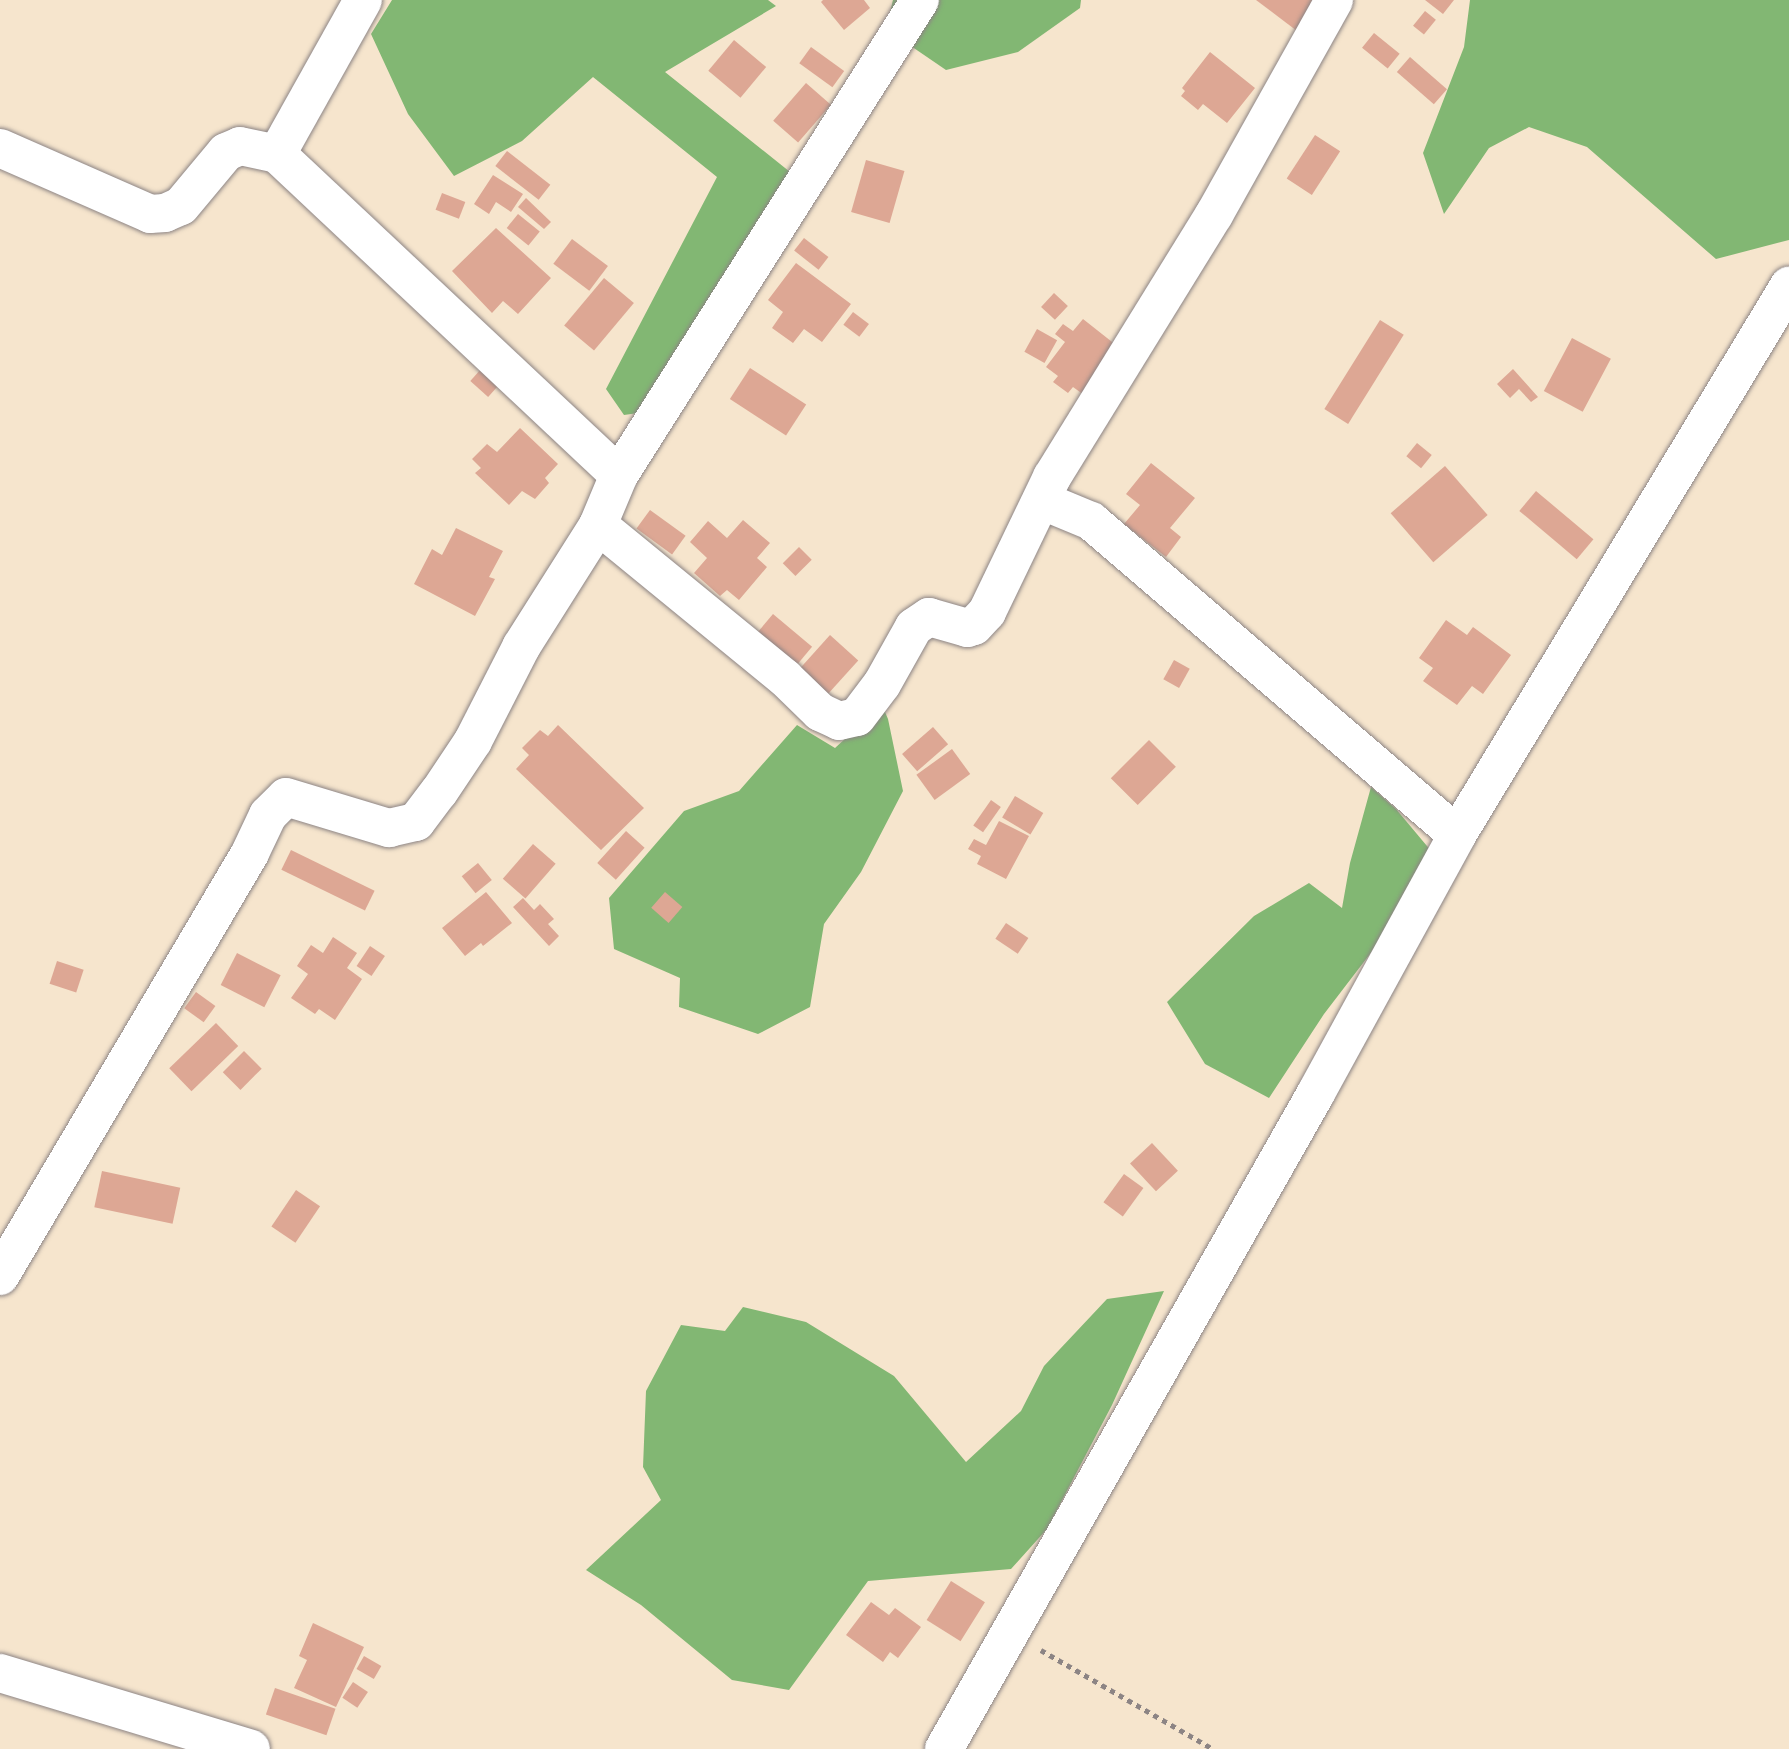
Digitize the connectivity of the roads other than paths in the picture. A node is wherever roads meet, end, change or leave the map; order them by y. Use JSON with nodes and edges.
{"nodes":[{"id":1,"x":363,"y":0,"type":"edge"},
{"id":2,"x":920,"y":0,"type":"edge"},
{"id":3,"x":1334,"y":0,"type":"edge"},
{"id":4,"x":0,"y":148,"type":"edge"},
{"id":5,"x":276,"y":154,"type":"junction"},
{"id":6,"x":1789,"y":286,"type":"edge"},
{"id":7,"x":619,"y":475,"type":"junction"},
{"id":8,"x":1043,"y":501,"type":"junction"},
{"id":9,"x":598,"y":525,"type":"junction"},
{"id":10,"x":1457,"y":835,"type":"junction"},
{"id":11,"x":0,"y":1276,"type":"edge"},
{"id":12,"x":0,"y":1673,"type":"edge"},
{"id":13,"x":251,"y":1749,"type":"edge"},
{"id":14,"x":944,"y":1749,"type":"edge"}],
"edges":[{"from":1,"to":5,"type":"street"},
{"from":2,"to":7,"type":"street"},
{"from":3,"to":8,"type":"street"},
{"from":4,"to":5,"type":"street"},
{"from":5,"to":7,"type":"street"},
{"from":6,"to":10,"type":"street"},
{"from":7,"to":9,"type":"street"},
{"from":8,"to":9,"type":"street"},
{"from":8,"to":10,"type":"street"},
{"from":9,"to":11,"type":"street"},
{"from":10,"to":14,"type":"street"},
{"from":12,"to":13,"type":"street"}]}
